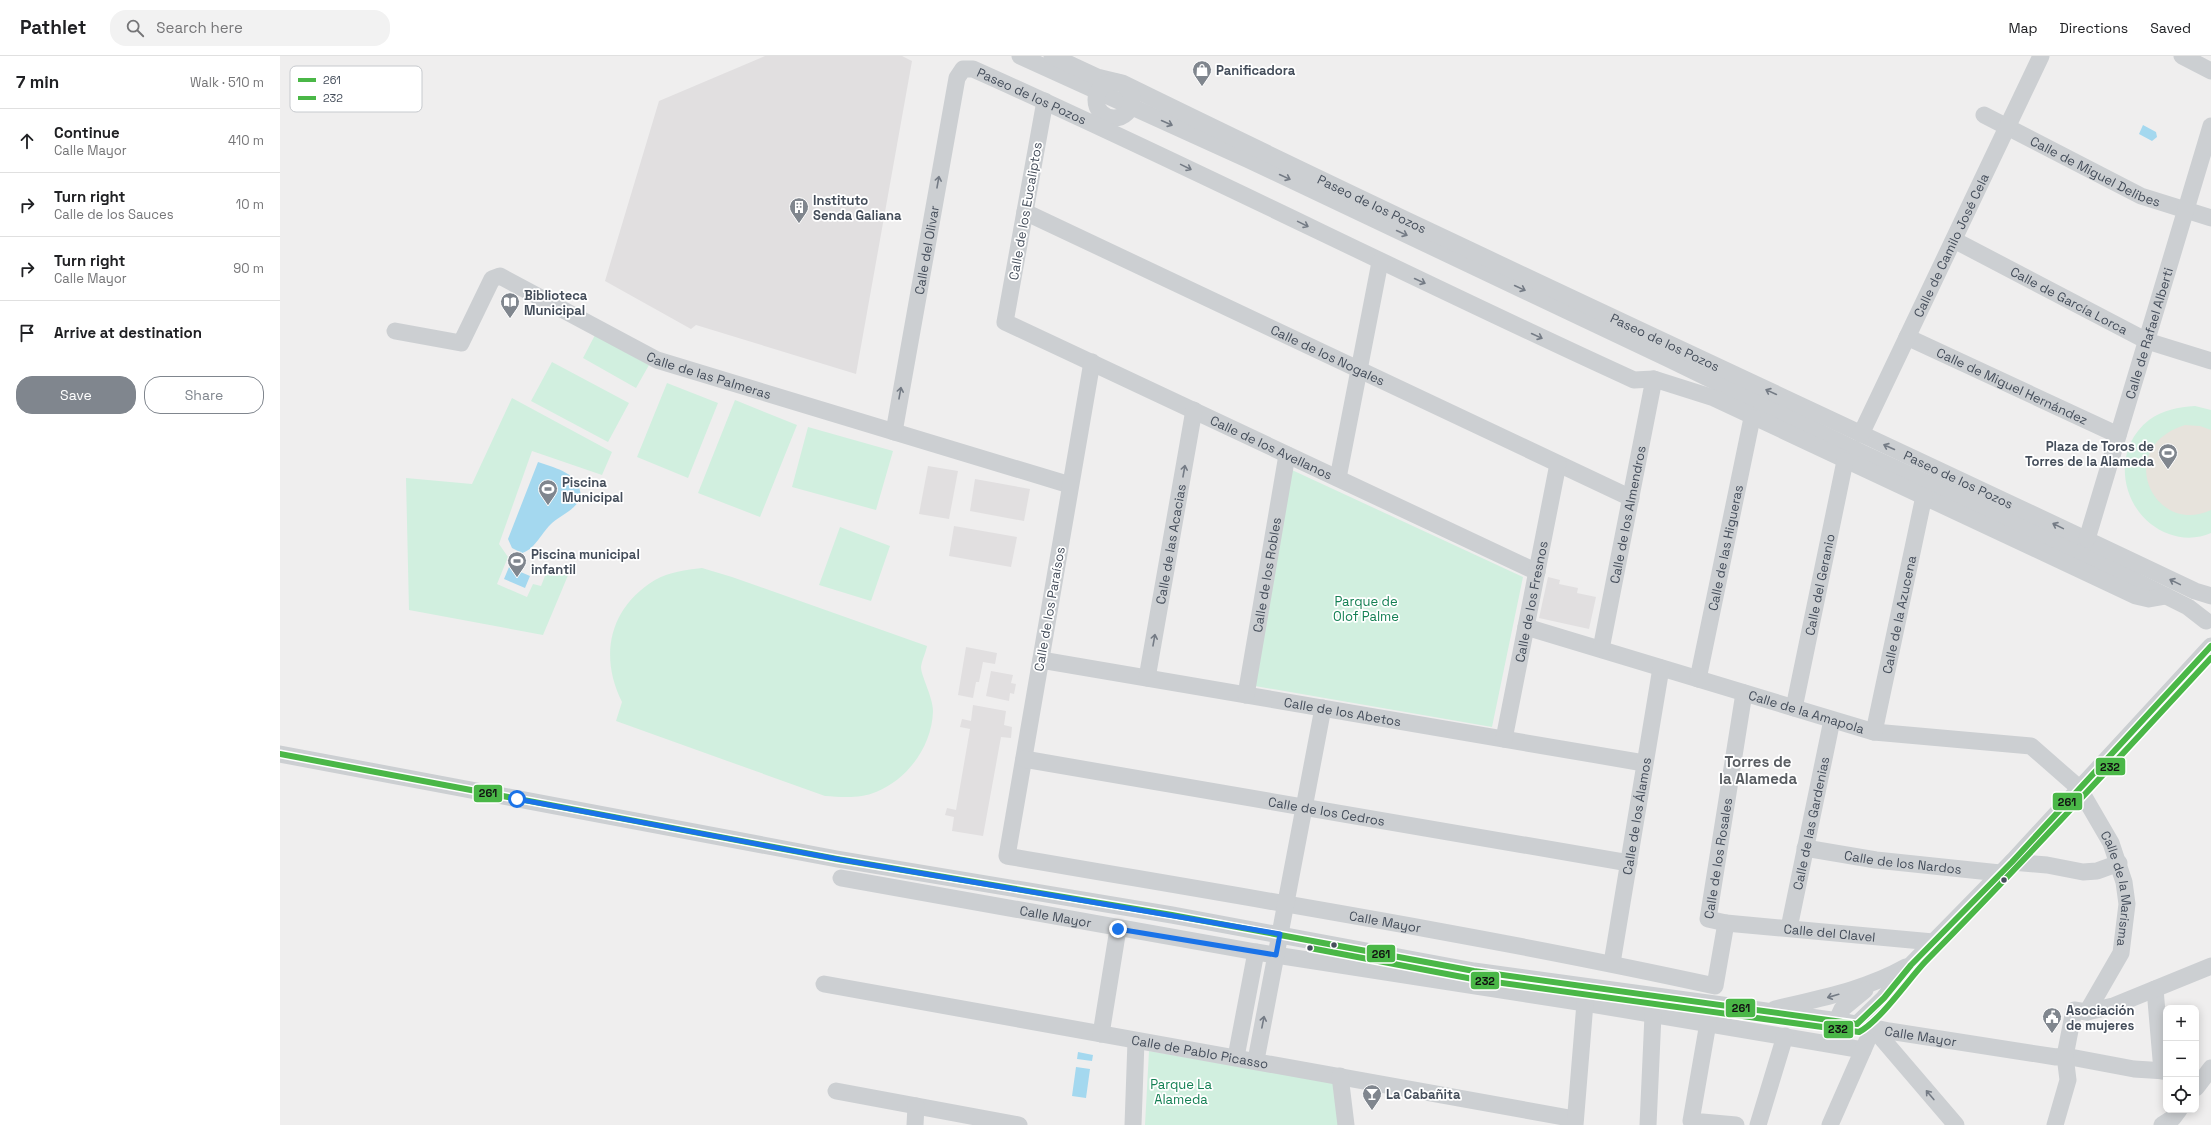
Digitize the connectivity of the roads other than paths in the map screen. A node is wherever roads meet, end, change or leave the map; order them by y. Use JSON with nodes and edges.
{"nodes":[{"id":1,"x":1052,"y":56,"type":"edge"},
{"id":2,"x":1069,"y":56,"type":"edge"},
{"id":3,"x":2041,"y":56,"type":"edge"},
{"id":4,"x":2182,"y":56,"type":"edge"},
{"id":5,"x":1028,"y":59,"type":"edge"},
{"id":6,"x":963,"y":69,"type":"joint"},
{"id":7,"x":2211,"y":71,"type":"edge"},
{"id":8,"x":1115,"y":81,"type":"junction"},
{"id":9,"x":1096,"y":96,"type":"junction"},
{"id":10,"x":1045,"y":101,"type":"junction"},
{"id":11,"x":1131,"y":107,"type":"junction"},
{"id":12,"x":1984,"y":115,"type":"dead end"},
{"id":13,"x":1102,"y":121,"type":"junction"},
{"id":14,"x":2211,"y":126,"type":"edge"},
{"id":15,"x":2007,"y":127,"type":"junction"},
{"id":16,"x":2185,"y":211,"type":"junction"},
{"id":17,"x":1025,"y":212,"type":"junction"},
{"id":18,"x":2211,"y":218,"type":"edge"},
{"id":19,"x":1954,"y":240,"type":"junction"},
{"id":20,"x":1380,"y":262,"type":"junction"},
{"id":21,"x":1005,"y":322,"type":"joint"},
{"id":22,"x":395,"y":332,"type":"dead end"},
{"id":23,"x":1907,"y":337,"type":"junction"},
{"id":24,"x":2147,"y":341,"type":"junction"},
{"id":25,"x":2211,"y":361,"type":"edge"},
{"id":26,"x":1092,"y":362,"type":"junction"},
{"id":27,"x":1359,"y":369,"type":"junction"},
{"id":28,"x":1654,"y":379,"type":"junction"},
{"id":29,"x":1194,"y":410,"type":"junction"},
{"id":30,"x":1752,"y":418,"type":"junction"},
{"id":31,"x":894,"y":432,"type":"junction"},
{"id":32,"x":1861,"y":434,"type":"junction"},
{"id":33,"x":2118,"y":435,"type":"junction"},
{"id":34,"x":1287,"y":455,"type":"junction"},
{"id":35,"x":1845,"y":461,"type":"junction"},
{"id":36,"x":1558,"y":464,"type":"junction"},
{"id":37,"x":1338,"y":478,"type":"junction"},
{"id":38,"x":1070,"y":485,"type":"junction"},
{"id":39,"x":1924,"y":496,"type":"junction"},
{"id":40,"x":1631,"y":498,"type":"junction"},
{"id":41,"x":2086,"y":540,"type":"junction"},
{"id":42,"x":1537,"y":572,"type":"junction"},
{"id":43,"x":2166,"y":596,"type":"junction"},
{"id":44,"x":2211,"y":596,"type":"edge"},
{"id":45,"x":2209,"y":619,"type":"edge"},
{"id":46,"x":1526,"y":626,"type":"junction"},
{"id":47,"x":2211,"y":646,"type":"edge"},
{"id":48,"x":1601,"y":649,"type":"junction"},
{"id":49,"x":1041,"y":660,"type":"junction"},
{"id":50,"x":1661,"y":668,"type":"junction"},
{"id":51,"x":1147,"y":678,"type":"junction"},
{"id":52,"x":1698,"y":679,"type":"junction"},
{"id":53,"x":1744,"y":693,"type":"junction"},
{"id":54,"x":1246,"y":695,"type":"junction"},
{"id":55,"x":1323,"y":708,"type":"junction"},
{"id":56,"x":1794,"y":708,"type":"junction"},
{"id":57,"x":1832,"y":720,"type":"junction"},
{"id":58,"x":1874,"y":732,"type":"junction"},
{"id":59,"x":1504,"y":739,"type":"junction"},
{"id":60,"x":280,"y":754,"type":"edge"},
{"id":61,"x":1024,"y":759,"type":"junction"},
{"id":62,"x":1644,"y":763,"type":"junction"},
{"id":63,"x":2080,"y":788,"type":"junction"},
{"id":64,"x":1304,"y":807,"type":"junction"},
{"id":65,"x":1805,"y":848,"type":"junction"},
{"id":66,"x":1007,"y":856,"type":"joint"},
{"id":67,"x":1629,"y":863,"type":"junction"},
{"id":68,"x":2119,"y":863,"type":"junction"},
{"id":69,"x":2006,"y":868,"type":"junction"},
{"id":70,"x":841,"y":878,"type":"dead end"},
{"id":71,"x":1286,"y":904,"type":"junction"},
{"id":72,"x":1726,"y":923,"type":"junction"},
{"id":73,"x":1789,"y":928,"type":"junction"},
{"id":74,"x":1118,"y":929,"type":"junction"},
{"id":75,"x":1280,"y":934,"type":"junction"},
{"id":76,"x":1933,"y":942,"type":"junction"},
{"id":77,"x":1256,"y":952,"type":"junction"},
{"id":78,"x":1276,"y":955,"type":"junction"},
{"id":79,"x":1612,"y":964,"type":"junction"},
{"id":80,"x":1911,"y":964,"type":"junction"},
{"id":81,"x":2211,"y":966,"type":"edge"},
{"id":82,"x":1899,"y":980,"type":"junction"},
{"id":83,"x":1878,"y":982,"type":"junction"},
{"id":84,"x":824,"y":984,"type":"dead end"},
{"id":85,"x":1715,"y":986,"type":"joint"},
{"id":86,"x":2155,"y":989,"type":"junction"},
{"id":87,"x":1585,"y":1003,"type":"junction"},
{"id":88,"x":2081,"y":1011,"type":"junction"},
{"id":89,"x":1763,"y":1012,"type":"junction"},
{"id":90,"x":1653,"y":1015,"type":"junction"},
{"id":91,"x":1837,"y":1020,"type":"junction"},
{"id":92,"x":1708,"y":1023,"type":"junction"},
{"id":93,"x":1873,"y":1028,"type":"junction"},
{"id":94,"x":1101,"y":1034,"type":"junction"},
{"id":95,"x":1785,"y":1036,"type":"junction"},
{"id":96,"x":1136,"y":1041,"type":"junction"},
{"id":97,"x":1863,"y":1050,"type":"junction"},
{"id":98,"x":2065,"y":1056,"type":"junction"},
{"id":99,"x":1236,"y":1057,"type":"junction"},
{"id":100,"x":1256,"y":1060,"type":"junction"},
{"id":101,"x":2163,"y":1062,"type":"edge"},
{"id":102,"x":2211,"y":1065,"type":"edge"},
{"id":103,"x":2199,"y":1067,"type":"edge"},
{"id":104,"x":2211,"y":1068,"type":"edge"},
{"id":105,"x":2163,"y":1071,"type":"edge"},
{"id":106,"x":1340,"y":1076,"type":"junction"},
{"id":107,"x":2199,"y":1084,"type":"edge"},
{"id":108,"x":836,"y":1091,"type":"dead end"},
{"id":109,"x":916,"y":1106,"type":"junction"},
{"id":110,"x":1575,"y":1122,"type":"edge"},
{"id":111,"x":916,"y":1125,"type":"edge"},
{"id":112,"x":1019,"y":1125,"type":"edge"},
{"id":113,"x":1133,"y":1125,"type":"edge"},
{"id":114,"x":1346,"y":1125,"type":"edge"},
{"id":115,"x":1648,"y":1125,"type":"edge"},
{"id":116,"x":1730,"y":1125,"type":"edge"},
{"id":117,"x":1758,"y":1125,"type":"edge"},
{"id":118,"x":1830,"y":1125,"type":"edge"},
{"id":119,"x":1956,"y":1125,"type":"edge"},
{"id":120,"x":2055,"y":1125,"type":"edge"}],
"edges":[{"from":1,"to":8,"type":"street","name":"Paseo de los Pozos"},
{"from":2,"to":8,"type":"street","name":"Paseo de los Pozos"},
{"from":3,"to":15,"type":"street","name":"Calle de Camilo José Cela"},
{"from":4,"to":7,"type":"street"},
{"from":5,"to":9,"type":"street","name":"Paseo de los Pozos"},
{"from":6,"to":10,"type":"street","name":"Paseo de los Pozos"},
{"from":31,"to":6,"type":"street","name":"Calle del Olivar","one_way":true},
{"from":8,"to":9,"type":"street"},
{"from":8,"to":11,"type":"street","name":"Paseo de los Pozos"},
{"from":32,"to":8,"type":"street","name":"Paseo de los Pozos","one_way":true},
{"from":9,"to":11,"type":"street","name":"Paseo de los Pozos"},
{"from":9,"to":13,"type":"street","name":"Paseo de los Pozos"},
{"from":10,"to":13,"type":"street","name":"Paseo de los Pozos"},
{"from":10,"to":17,"type":"street","name":"Calle de los Eucaliptos"},
{"from":11,"to":13,"type":"street","name":"Paseo de los Pozos"},
{"from":11,"to":43,"type":"street","name":"Paseo de los Pozos","one_way":true},
{"from":12,"to":15,"type":"street","name":"Calle de Miguel Delibes"},
{"from":13,"to":20,"type":"street","name":"Paseo de los Pozos","one_way":true},
{"from":14,"to":16,"type":"street","name":"Calle de Rafael Alberti"},
{"from":15,"to":16,"type":"street","name":"Calle de Miguel Delibes"},
{"from":15,"to":19,"type":"street","name":"Calle de Camilo José Cela"},
{"from":16,"to":18,"type":"street","name":"Calle de Miguel Delibes"},
{"from":16,"to":24,"type":"street","name":"Calle de Rafael Alberti"},
{"from":17,"to":21,"type":"street","name":"Calle de los Eucaliptos"},
{"from":17,"to":27,"type":"street","name":"Calle de los Nogales"},
{"from":19,"to":23,"type":"street","name":"Calle de Camilo José Cela"},
{"from":19,"to":24,"type":"street","name":"Calle de García Lorca"},
{"from":20,"to":27,"type":"street"},
{"from":20,"to":28,"type":"street","name":"Paseo de los Pozos","one_way":true},
{"from":21,"to":26,"type":"street","name":"Calle de los Avellanos"},
{"from":22,"to":31,"type":"street","name":"Calle de las Palmeras"},
{"from":23,"to":32,"type":"street","name":"Calle de Camilo José Cela"},
{"from":23,"to":33,"type":"street","name":"Calle de Miguel Hernández"},
{"from":24,"to":25,"type":"street","name":"Calle de García Lorca"},
{"from":24,"to":33,"type":"street","name":"Calle de Rafael Alberti"},
{"from":26,"to":29,"type":"street","name":"Calle de los Avellanos"},
{"from":26,"to":38,"type":"street","name":"Calle de los Paraísos"},
{"from":27,"to":36,"type":"street","name":"Calle de los Nogales"},
{"from":27,"to":37,"type":"street"},
{"from":28,"to":30,"type":"street","name":"Paseo de los Pozos"},
{"from":28,"to":40,"type":"street","name":"Calle de los Almendros"},
{"from":29,"to":34,"type":"street","name":"Calle de los Avellanos"},
{"from":51,"to":29,"type":"street","name":"Calle de las Acacias","one_way":true},
{"from":30,"to":35,"type":"street","name":"Paseo de los Pozos"},
{"from":30,"to":52,"type":"street","name":"Calle de las Higueras"},
{"from":31,"to":38,"type":"street","name":"Calle de las Palmeras"},
{"from":41,"to":32,"type":"street","name":"Paseo de los Pozos","one_way":true},
{"from":33,"to":41,"type":"street","name":"Calle de Rafael Alberti"},
{"from":34,"to":37,"type":"street","name":"Calle de los Avellanos"},
{"from":34,"to":54,"type":"street","name":"Calle de los Robles"},
{"from":35,"to":39,"type":"street","name":"Paseo de los Pozos"},
{"from":35,"to":56,"type":"street","name":"Calle del Geranio"},
{"from":36,"to":40,"type":"street","name":"Calle de los Nogales"},
{"from":36,"to":42,"type":"street","name":"Calle de los Fresnos"},
{"from":37,"to":42,"type":"street","name":"Calle de los Avellanos"},
{"from":38,"to":49,"type":"street","name":"Calle de los Paraísos"},
{"from":39,"to":43,"type":"street","name":"Paseo de los Pozos"},
{"from":39,"to":58,"type":"street","name":"Calle de la Azucena"},
{"from":40,"to":48,"type":"street","name":"Calle de los Almendros"},
{"from":44,"to":41,"type":"street","name":"Paseo de los Pozos","one_way":true},
{"from":42,"to":46,"type":"street","name":"Calle de los Fresnos"},
{"from":43,"to":45,"type":"street","name":"Paseo de los Pozos"},
{"from":46,"to":48,"type":"street","name":"Calle de la Amapola"},
{"from":46,"to":59,"type":"street","name":"Calle de los Fresnos"},
{"from":47,"to":63,"type":"street"},
{"from":48,"to":50,"type":"street","name":"Calle de la Amapola"},
{"from":49,"to":51,"type":"street","name":"Calle de los Abetos"},
{"from":49,"to":61,"type":"street","name":"Calle de los Paraísos"},
{"from":50,"to":52,"type":"street","name":"Calle de la Amapola"},
{"from":50,"to":62,"type":"street","name":"Calle de los Álamos"},
{"from":51,"to":54,"type":"street","name":"Calle de los Abetos"},
{"from":52,"to":53,"type":"street","name":"Calle de la Amapola"},
{"from":53,"to":56,"type":"street","name":"Calle de la Amapola"},
{"from":53,"to":72,"type":"street","name":"Calle de los Rosales"},
{"from":54,"to":55,"type":"street","name":"Calle de los Abetos"},
{"from":55,"to":59,"type":"street","name":"Calle de los Abetos"},
{"from":55,"to":64,"type":"street"},
{"from":56,"to":57,"type":"street","name":"Calle de la Amapola"},
{"from":57,"to":58,"type":"street","name":"Calle de la Amapola"},
{"from":57,"to":65,"type":"street","name":"Calle de las Gardenias"},
{"from":58,"to":63,"type":"street","name":"Calle de la Amapola"},
{"from":59,"to":62,"type":"street","name":"Calle de los Abetos"},
{"from":60,"to":75,"type":"street","name":"Calle Mayor"},
{"from":61,"to":64,"type":"street","name":"Calle de los Cedros"},
{"from":61,"to":66,"type":"street","name":"Calle de los Paraísos"},
{"from":62,"to":67,"type":"street","name":"Calle de los Álamos"},
{"from":63,"to":68,"type":"street","name":"Calle de la Marisma"},
{"from":63,"to":69,"type":"street"},
{"from":64,"to":67,"type":"street","name":"Calle de los Cedros"},
{"from":64,"to":71,"type":"street"},
{"from":65,"to":69,"type":"street","name":"Calle de los Nardos"},
{"from":65,"to":73,"type":"street","name":"Calle de las Gardenias"},
{"from":66,"to":71,"type":"street","name":"Calle Mayor"},
{"from":67,"to":79,"type":"street","name":"Calle de los Álamos"},
{"from":68,"to":69,"type":"street","name":"Calle de los Nardos"},
{"from":68,"to":88,"type":"street","name":"Calle de la Marisma"},
{"from":69,"to":76,"type":"street"},
{"from":70,"to":74,"type":"street","name":"Calle Mayor"},
{"from":71,"to":75,"type":"street"},
{"from":71,"to":79,"type":"street","name":"Calle Mayor"},
{"from":72,"to":73,"type":"street","name":"Calle del Clavel"},
{"from":72,"to":85,"type":"street","name":"Calle de los Rosales"},
{"from":73,"to":76,"type":"street","name":"Calle del Clavel"},
{"from":74,"to":77,"type":"street","name":"Calle Mayor"},
{"from":74,"to":94,"type":"street"},
{"from":75,"to":78,"type":"street"},
{"from":75,"to":89,"type":"street","name":"Calle Mayor"},
{"from":76,"to":80,"type":"street"},
{"from":77,"to":78,"type":"street","name":"Calle Mayor"},
{"from":77,"to":99,"type":"street"},
{"from":78,"to":87,"type":"street","name":"Calle Mayor"},
{"from":100,"to":78,"type":"street","one_way":true},
{"from":79,"to":85,"type":"street","name":"Calle Mayor"},
{"from":80,"to":82,"type":"street"},
{"from":80,"to":83,"type":"street"},
{"from":81,"to":86,"type":"street"},
{"from":82,"to":93,"type":"street"},
{"from":82,"to":93,"type":"street"},
{"from":83,"to":89,"type":"street","one_way":true},
{"from":83,"to":91,"type":"street"},
{"from":84,"to":94,"type":"street","name":"Calle de Pablo Picasso"},
{"from":86,"to":88,"type":"street"},
{"from":86,"to":101,"type":"street"},
{"from":87,"to":90,"type":"street","name":"Calle Mayor"},
{"from":87,"to":110,"type":"street"},
{"from":88,"to":98,"type":"street","name":"Calle de la Marisma"},
{"from":89,"to":91,"type":"street","name":"Calle Mayor"},
{"from":90,"to":92,"type":"street","name":"Calle Mayor"},
{"from":90,"to":115,"type":"street"},
{"from":91,"to":93,"type":"street","name":"Calle Mayor"},
{"from":92,"to":95,"type":"street","name":"Calle Mayor"},
{"from":92,"to":116,"type":"street"},
{"from":93,"to":97,"type":"street"},
{"from":93,"to":98,"type":"street","name":"Calle Mayor"},
{"from":119,"to":93,"type":"street","one_way":true},
{"from":94,"to":96,"type":"street","name":"Calle de Pablo Picasso"},
{"from":95,"to":97,"type":"street","name":"Calle Mayor"},
{"from":95,"to":117,"type":"street"},
{"from":96,"to":99,"type":"street","name":"Calle de Pablo Picasso"},
{"from":96,"to":113,"type":"street"},
{"from":97,"to":118,"type":"street"},
{"from":98,"to":105,"type":"street","name":"Calle Mayor"},
{"from":98,"to":120,"type":"street","name":"Calle de la Marisma"},
{"from":99,"to":100,"type":"street","name":"Calle de Pablo Picasso"},
{"from":100,"to":106,"type":"street","name":"Calle de Pablo Picasso"},
{"from":102,"to":103,"type":"street"},
{"from":104,"to":107,"type":"street"},
{"from":106,"to":110,"type":"street","name":"Calle de Pablo Picasso"},
{"from":106,"to":114,"type":"street"},
{"from":108,"to":109,"type":"street"},
{"from":109,"to":111,"type":"street"},
{"from":109,"to":112,"type":"street"}]}
